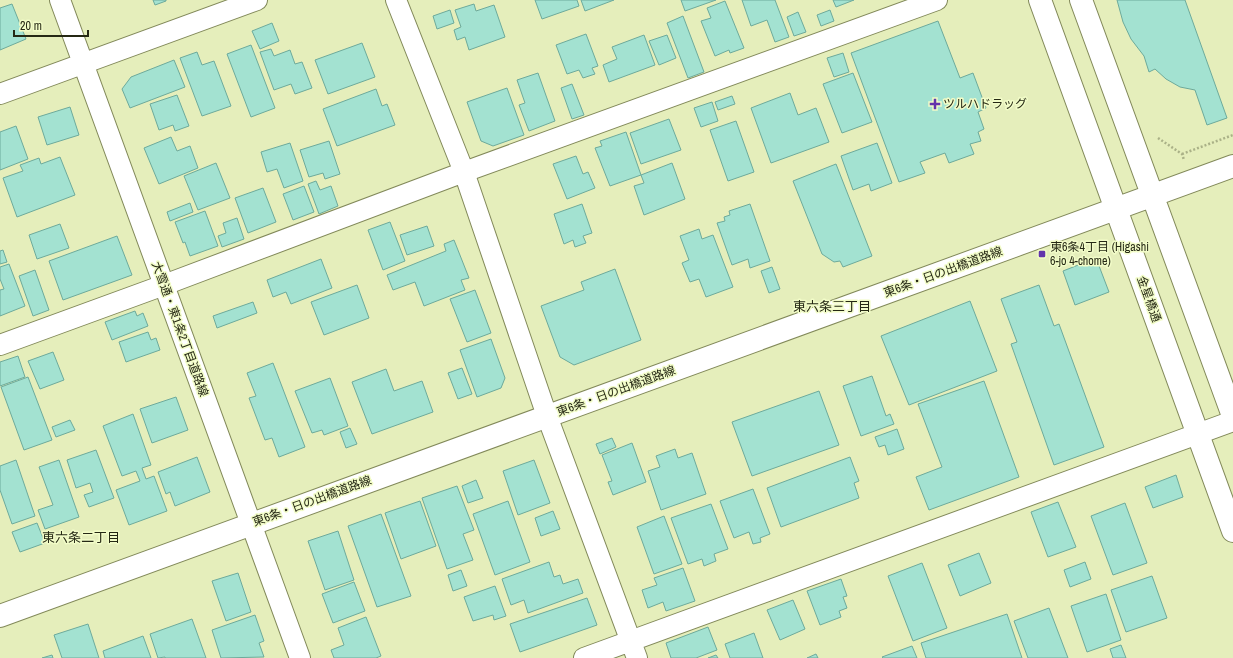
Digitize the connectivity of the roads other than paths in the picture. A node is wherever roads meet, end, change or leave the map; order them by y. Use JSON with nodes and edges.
{"nodes":[{"id":1,"x":60,"y":0,"type":"edge"},
{"id":2,"x":257,"y":0,"type":"edge"},
{"id":3,"x":396,"y":0,"type":"edge"},
{"id":4,"x":937,"y":0,"type":"edge"},
{"id":5,"x":1040,"y":0,"type":"edge"},
{"id":6,"x":1081,"y":0,"type":"edge"},
{"id":7,"x":84,"y":64,"type":"junction"},
{"id":8,"x":0,"y":94,"type":"edge"},
{"id":9,"x":1233,"y":166,"type":"edge"},
{"id":10,"x":464,"y":172,"type":"junction"},
{"id":11,"x":1152,"y":196,"type":"junction"},
{"id":12,"x":1116,"y":209,"type":"junction"},
{"id":13,"x":164,"y":285,"type":"junction"},
{"id":14,"x":0,"y":345,"type":"edge"},
{"id":15,"x":547,"y":416,"type":"junction"},
{"id":16,"x":1233,"y":416,"type":"edge"},
{"id":17,"x":1233,"y":421,"type":"edge"},
{"id":18,"x":1198,"y":434,"type":"junction"},
{"id":19,"x":251,"y":523,"type":"junction"},
{"id":20,"x":1233,"y":531,"type":"edge"},
{"id":21,"x":0,"y":616,"type":"edge"},
{"id":22,"x":634,"y":649,"type":"edge"},
{"id":23,"x":300,"y":658,"type":"edge"},
{"id":24,"x":584,"y":658,"type":"edge"}],
"edges":[{"from":1,"to":7,"type":"street","name":"大雪通・東1条2丁目道路線"},
{"from":2,"to":7,"type":"street"},
{"from":3,"to":10,"type":"street"},
{"from":4,"to":10,"type":"street"},
{"from":5,"to":12,"type":"street","name":"金星橋通"},
{"from":6,"to":11,"type":"street"},
{"from":7,"to":8,"type":"street"},
{"from":7,"to":13,"type":"street","name":"大雪通・東1条2丁目道路線"},
{"from":9,"to":11,"type":"street","name":"東6条・日の出橋道路線"},
{"from":10,"to":13,"type":"street"},
{"from":10,"to":15,"type":"street"},
{"from":11,"to":12,"type":"street","name":"東6条・日の出橋道路線"},
{"from":11,"to":16,"type":"street"},
{"from":12,"to":15,"type":"street","name":"東6条・日の出橋道路線"},
{"from":12,"to":18,"type":"street","name":"金星橋通"},
{"from":13,"to":14,"type":"street"},
{"from":13,"to":19,"type":"street","name":"大雪通・東1条2丁目道路線"},
{"from":15,"to":19,"type":"street","name":"東6条・日の出橋道路線"},
{"from":15,"to":22,"type":"street"},
{"from":17,"to":18,"type":"street"},
{"from":18,"to":20,"type":"street","name":"金星橋通"},
{"from":18,"to":22,"type":"street"},
{"from":19,"to":21,"type":"street","name":"東6条・日の出橋道路線"},
{"from":19,"to":23,"type":"street","name":"大雪通・東1条2丁目道路線"},
{"from":22,"to":24,"type":"street"}]}
